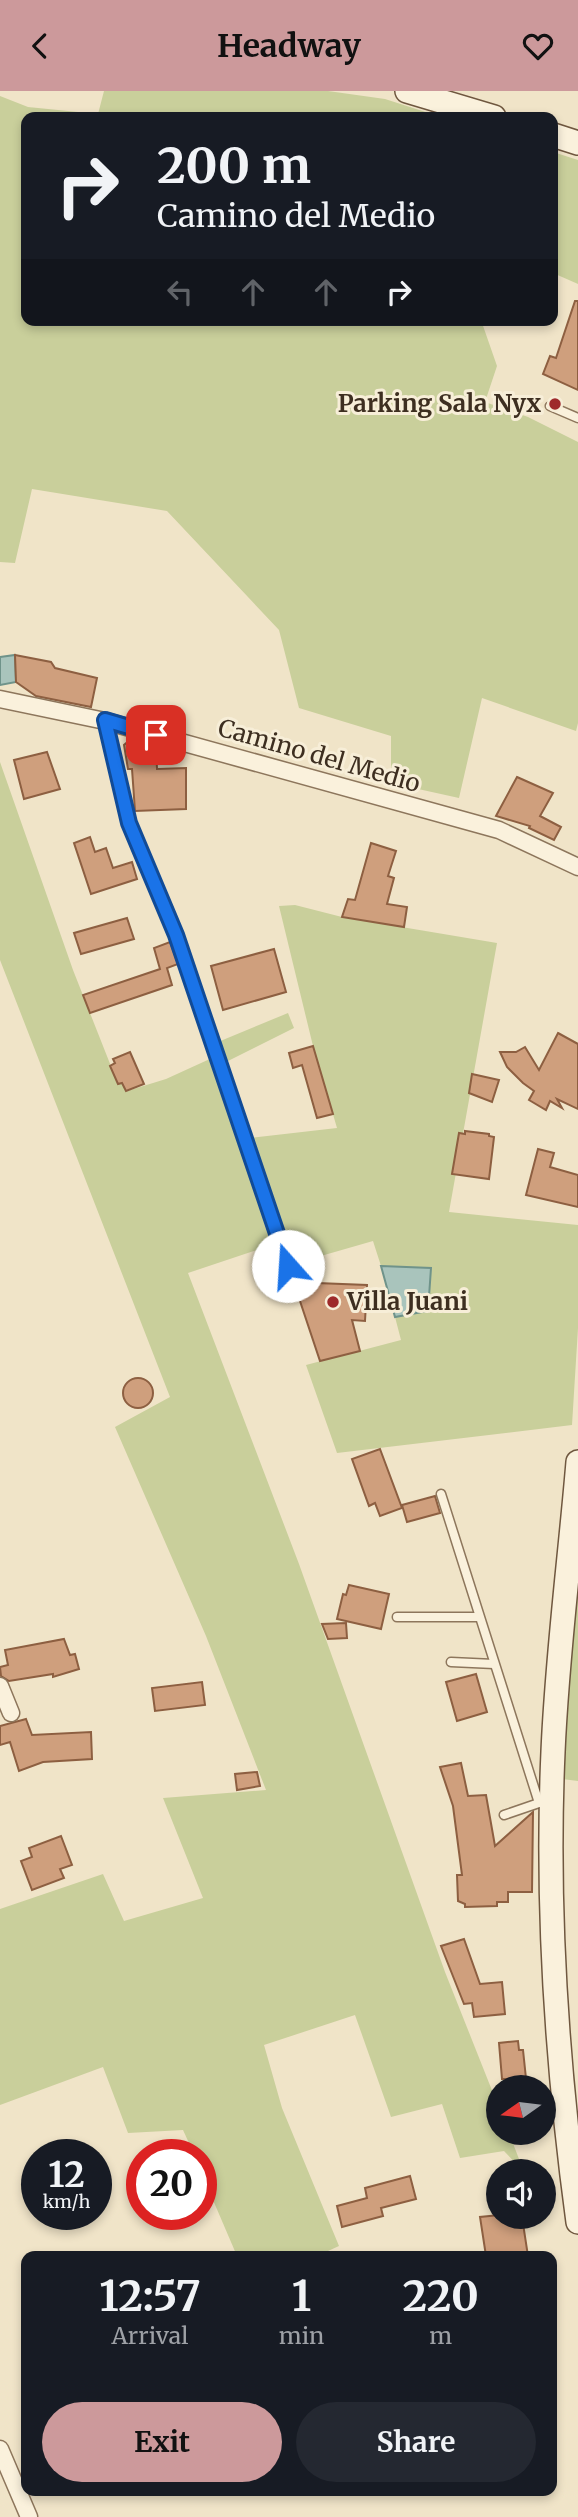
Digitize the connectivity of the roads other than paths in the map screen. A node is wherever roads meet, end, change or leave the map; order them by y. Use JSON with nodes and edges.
{"nodes":[{"id":1,"x":407,"y":91,"type":"edge"},
{"id":2,"x":477,"y":112,"type":"edge"},
{"id":3,"x":558,"y":137,"type":"edge"},
{"id":4,"x":578,"y":143,"type":"edge"},
{"id":5,"x":550,"y":406,"type":"dead end"},
{"id":6,"x":578,"y":418,"type":"edge"},
{"id":7,"x":0,"y":699,"type":"edge"},
{"id":8,"x":105,"y":720,"type":"junction"},
{"id":9,"x":578,"y":867,"type":"edge"},
{"id":10,"x":288,"y":1266,"type":"dead end"},
{"id":11,"x":578,"y":1462,"type":"edge"},
{"id":12,"x":441,"y":1494,"type":"dead end"},
{"id":13,"x":397,"y":1617,"type":"dead end"},
{"id":14,"x":479,"y":1617,"type":"junction"},
{"id":15,"x":451,"y":1662,"type":"dead end"},
{"id":16,"x":494,"y":1664,"type":"junction"},
{"id":17,"x":0,"y":1686,"type":"edge"},
{"id":18,"x":11,"y":1713,"type":"dead end"},
{"id":19,"x":546,"y":1803,"type":"junction"},
{"id":20,"x":504,"y":1815,"type":"dead end"},
{"id":21,"x":578,"y":2222,"type":"edge"},
{"id":22,"x":0,"y":2449,"type":"edge"},
{"id":23,"x":29,"y":2517,"type":"edge"}],
"edges":[{"from":1,"to":2,"type":"main road"},
{"from":3,"to":4,"type":"main road"},
{"from":5,"to":6,"type":"lane"},
{"from":7,"to":8,"type":"street","name":"Camino del Medio"},
{"from":8,"to":9,"type":"street","name":"Camino del Medio"},
{"from":8,"to":10,"type":"lane"},
{"from":11,"to":19,"type":"main road"},
{"from":12,"to":14,"type":"lane"},
{"from":13,"to":14,"type":"lane"},
{"from":14,"to":16,"type":"lane"},
{"from":15,"to":16,"type":"lane"},
{"from":16,"to":19,"type":"lane"},
{"from":17,"to":18,"type":"street"},
{"from":19,"to":20,"type":"lane"},
{"from":19,"to":21,"type":"main road"},
{"from":22,"to":23,"type":"street"}]}
